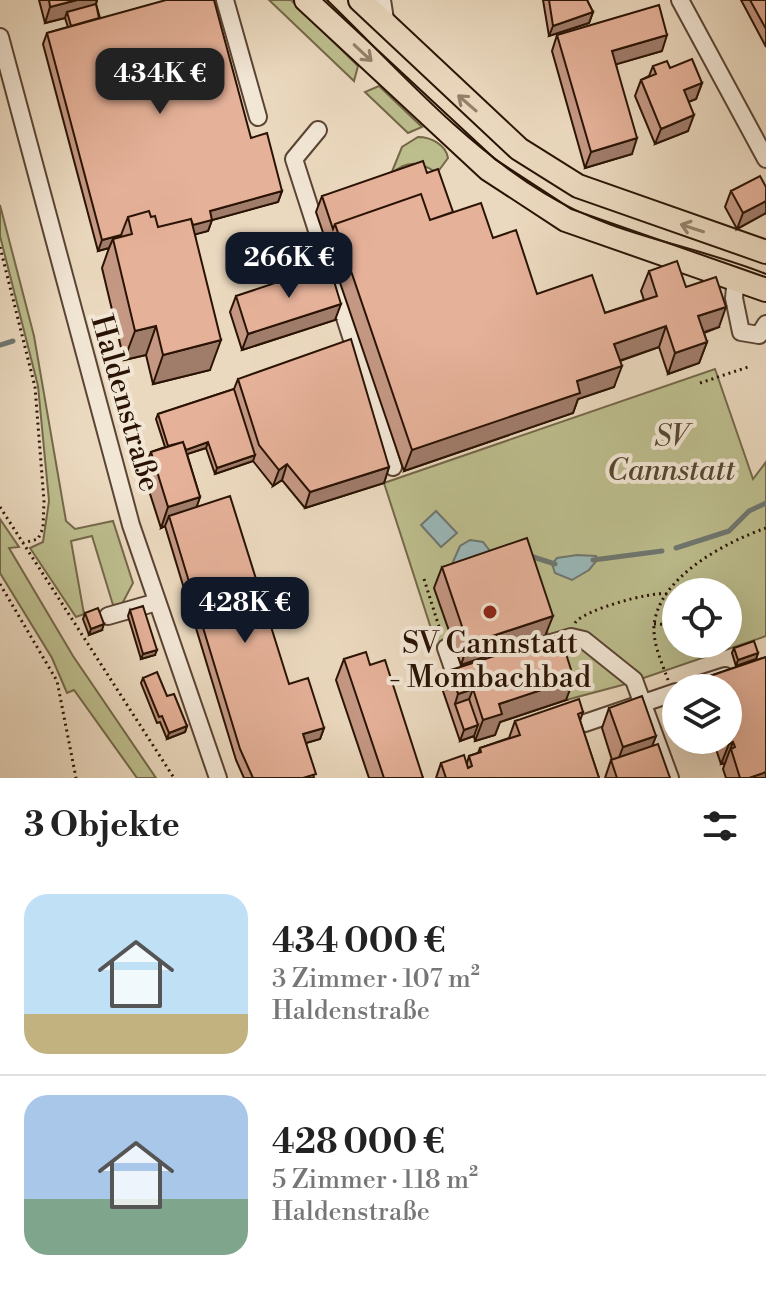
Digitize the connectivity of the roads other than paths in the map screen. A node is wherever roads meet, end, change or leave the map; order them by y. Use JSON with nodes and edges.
{"nodes":[{"id":1,"x":225,"y":0,"type":"edge"},
{"id":2,"x":306,"y":0,"type":"edge"},
{"id":3,"x":360,"y":0,"type":"edge"},
{"id":4,"x":382,"y":0,"type":"edge"},
{"id":5,"x":680,"y":0,"type":"edge"},
{"id":6,"x":386,"y":26,"type":"junction"},
{"id":7,"x":0,"y":37,"type":"edge"},
{"id":8,"x":258,"y":117,"type":"dead end"},
{"id":9,"x":318,"y":130,"type":"dead end"},
{"id":10,"x":766,"y":159,"type":"edge"},
{"id":11,"x":766,"y":252,"type":"edge"},
{"id":12,"x":736,"y":277,"type":"junction"},
{"id":13,"x":766,"y":289,"type":"edge"},
{"id":14,"x":766,"y":324,"type":"edge"},
{"id":15,"x":393,"y":467,"type":"dead end"},
{"id":16,"x":157,"y":602,"type":"junction"},
{"id":17,"x":108,"y":616,"type":"dead end"},
{"id":18,"x":446,"y":648,"type":"road end"},
{"id":19,"x":531,"y":649,"type":"edge"},
{"id":20,"x":485,"y":664,"type":"edge"},
{"id":21,"x":745,"y":669,"type":"edge"},
{"id":22,"x":730,"y":674,"type":"edge"},
{"id":23,"x":662,"y":697,"type":"edge"},
{"id":24,"x":643,"y":703,"type":"junction"},
{"id":25,"x":585,"y":723,"type":"edge"},
{"id":26,"x":218,"y":778,"type":"edge"},
{"id":27,"x":670,"y":778,"type":"edge"}],
"edges":[{"from":1,"to":8,"type":"street"},
{"from":2,"to":12,"type":"main road","one_way":true},
{"from":3,"to":6,"type":"main road"},
{"from":4,"to":6,"type":"street"},
{"from":5,"to":10,"type":"street"},
{"from":11,"to":6,"type":"main road","one_way":true},
{"from":7,"to":16,"type":"street","name":"Haldenstraße"},
{"from":9,"to":15,"type":"street"},
{"from":12,"to":13,"type":"main road"},
{"from":12,"to":14,"type":"street"},
{"from":16,"to":17,"type":"street"},
{"from":16,"to":26,"type":"street","name":"Haldenstraße"},
{"from":18,"to":20,"type":"street"},
{"from":19,"to":24,"type":"street"},
{"from":21,"to":22,"type":"street"},
{"from":23,"to":24,"type":"street"},
{"from":24,"to":25,"type":"street"},
{"from":24,"to":27,"type":"street"}]}
